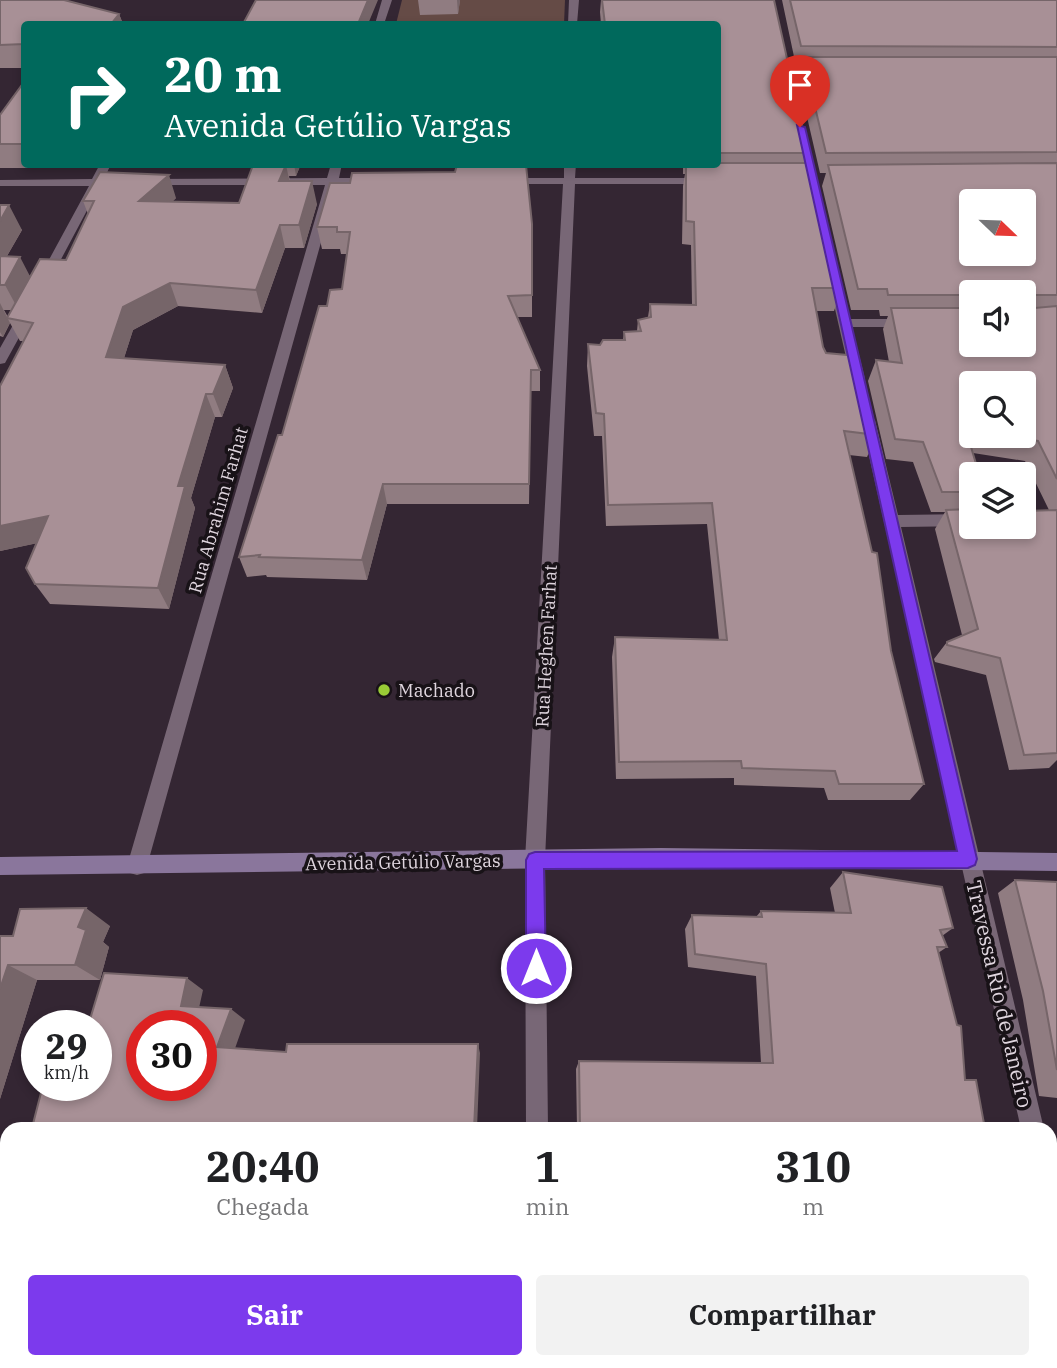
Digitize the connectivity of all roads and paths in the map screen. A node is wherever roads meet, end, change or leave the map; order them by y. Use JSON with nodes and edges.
{"nodes":[{"id":1,"x":387,"y":0,"type":"edge"},
{"id":2,"x":573,"y":0,"type":"edge"},
{"id":3,"x":380,"y":21,"type":"edge"},
{"id":4,"x":573,"y":21,"type":"edge"},
{"id":5,"x":842,"y":72,"type":"edge"},
{"id":6,"x":788,"y":73,"type":"edge"},
{"id":7,"x":104,"y":168,"type":"edge"},
{"id":8,"x":336,"y":168,"type":"edge"},
{"id":9,"x":570,"y":172,"type":"edge"},
{"id":10,"x":384,"y":181,"type":"edge"},
{"id":11,"x":490,"y":181,"type":"edge"},
{"id":12,"x":718,"y":181,"type":"edge"},
{"id":13,"x":97,"y":182,"type":"junction"},
{"id":14,"x":332,"y":182,"type":"junction"},
{"id":15,"x":0,"y":184,"type":"edge"},
{"id":16,"x":830,"y":259,"type":"edge"},
{"id":17,"x":38,"y":292,"type":"edge"},
{"id":18,"x":32,"y":304,"type":"edge"},
{"id":19,"x":844,"y":323,"type":"junction"},
{"id":20,"x":920,"y":323,"type":"edge"},
{"id":21,"x":0,"y":360,"type":"edge"},
{"id":22,"x":959,"y":520,"type":"edge"},
{"id":23,"x":893,"y":521,"type":"junction"},
{"id":24,"x":968,"y":859,"type":"junction"},
{"id":25,"x":535,"y":860,"type":"junction"},
{"id":26,"x":1057,"y":862,"type":"edge"},
{"id":27,"x":0,"y":866,"type":"edge"},
{"id":28,"x":137,"y":866,"type":"junction"},
{"id":29,"x":537,"y":1122,"type":"edge"},
{"id":30,"x":1031,"y":1122,"type":"edge"}],
"edges":[{"from":1,"to":3,"type":"street"},
{"from":2,"to":4,"type":"street"},
{"from":5,"to":6,"type":"street"},
{"from":7,"to":13,"type":"street"},
{"from":8,"to":14,"type":"street","name":"Rua Abrahim Farhat"},
{"from":9,"to":11,"type":"street"},
{"from":9,"to":12,"type":"street"},
{"from":9,"to":25,"type":"street","name":"Rua Heghen Farhat"},
{"from":10,"to":14,"type":"street"},
{"from":13,"to":14,"type":"street"},
{"from":13,"to":15,"type":"street"},
{"from":13,"to":17,"type":"street"},
{"from":14,"to":28,"type":"street","name":"Rua Abrahim Farhat"},
{"from":16,"to":19,"type":"street","name":"Travessa Rio de Janeiro"},
{"from":18,"to":21,"type":"street"},
{"from":19,"to":20,"type":"street"},
{"from":19,"to":23,"type":"street","name":"Travessa Rio de Janeiro"},
{"from":22,"to":23,"type":"street"},
{"from":23,"to":24,"type":"street","name":"Travessa Rio de Janeiro"},
{"from":24,"to":25,"type":"street","name":"Avenida Getúlio Vargas"},
{"from":24,"to":26,"type":"street","name":"Avenida Getúlio Vargas"},
{"from":24,"to":30,"type":"street","name":"Travessa Rio de Janeiro"},
{"from":25,"to":28,"type":"street","name":"Avenida Getúlio Vargas"},
{"from":25,"to":29,"type":"street","name":"Rua Heghen Farhat"},
{"from":27,"to":28,"type":"street","name":"Avenida Getúlio Vargas"}]}
